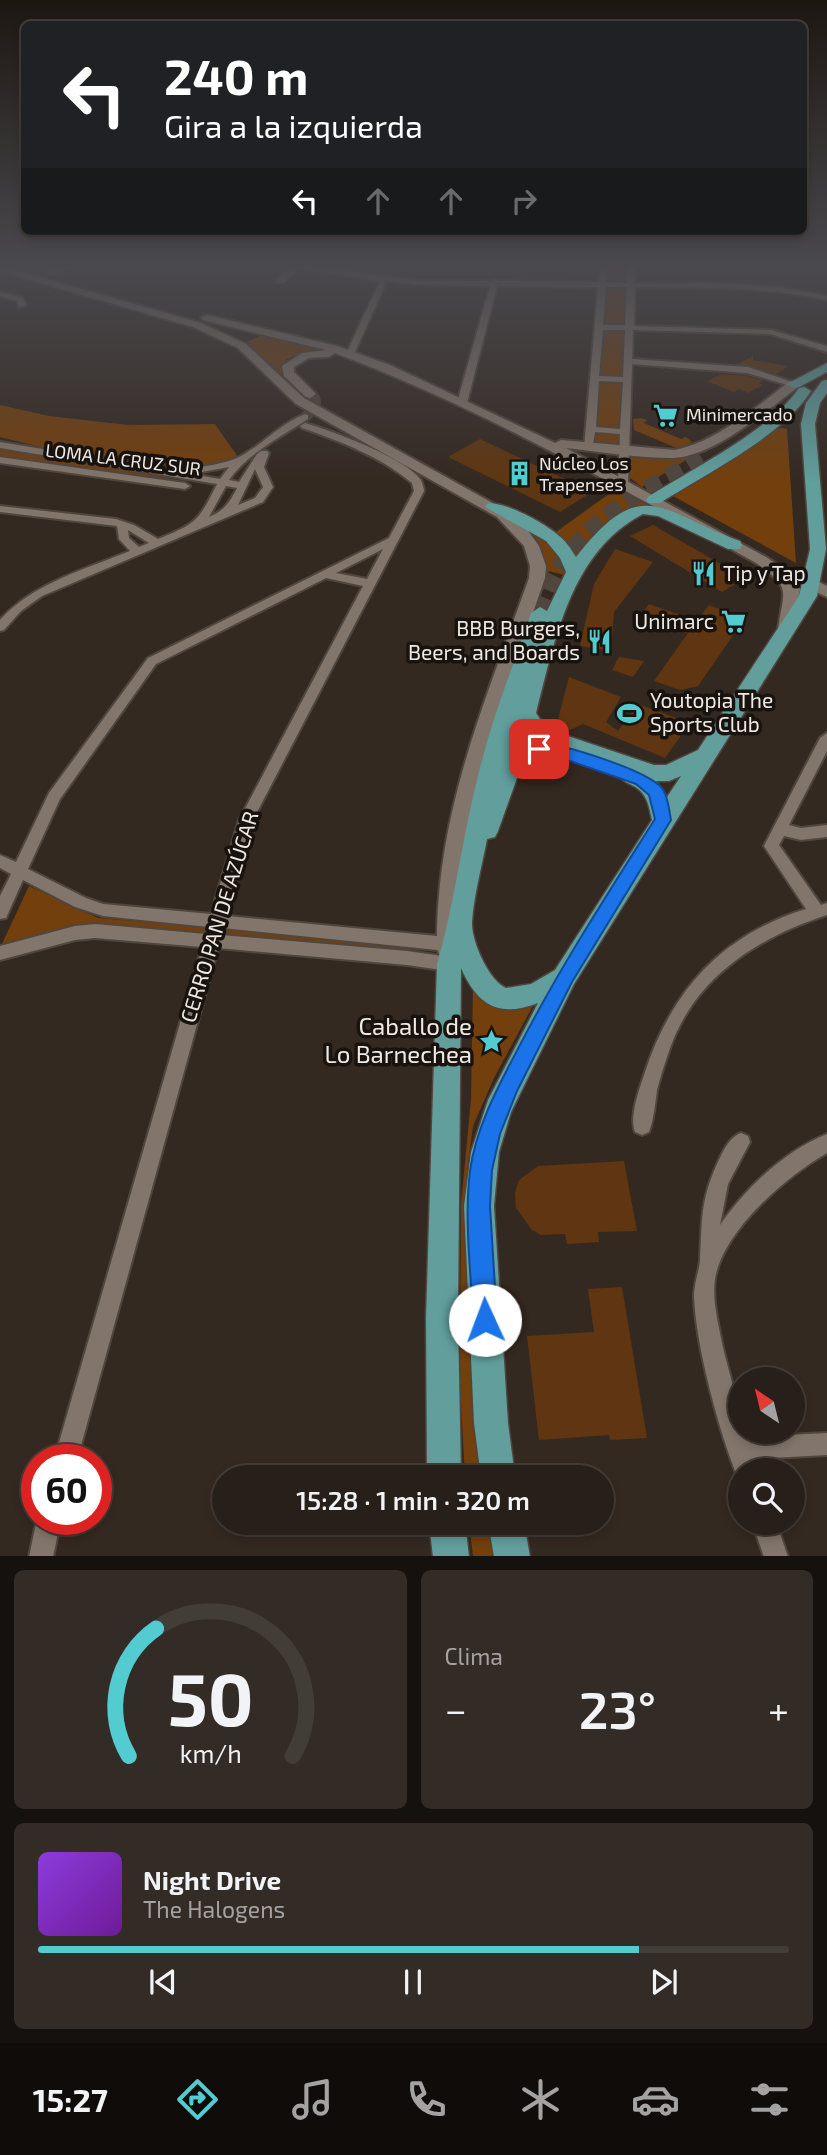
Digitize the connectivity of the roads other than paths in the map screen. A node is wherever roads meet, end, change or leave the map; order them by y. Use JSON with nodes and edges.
{"nodes":[{"id":1,"x":225,"y":339,"type":"edge"},
{"id":2,"x":249,"y":339,"type":"edge"},
{"id":3,"x":290,"y":339,"type":"edge"},
{"id":4,"x":357,"y":339,"type":"edge"},
{"id":5,"x":481,"y":339,"type":"edge"},
{"id":6,"x":598,"y":339,"type":"edge"},
{"id":7,"x":629,"y":339,"type":"edge"},
{"id":8,"x":793,"y":339,"type":"edge"},
{"id":9,"x":245,"y":349,"type":"junction"},
{"id":10,"x":827,"y":349,"type":"edge"},
{"id":11,"x":350,"y":354,"type":"junction"},
{"id":12,"x":628,"y":361,"type":"junction"},
{"id":13,"x":376,"y":364,"type":"junction"},
{"id":14,"x":827,"y":368,"type":"edge"},
{"id":15,"x":595,"y":378,"type":"junction"},
{"id":16,"x":627,"y":380,"type":"junction"},
{"id":17,"x":827,"y":384,"type":"edge"},
{"id":18,"x":799,"y":388,"type":"junction"},
{"id":19,"x":310,"y":394,"type":"dead end"},
{"id":20,"x":464,"y":397,"type":"junction"},
{"id":21,"x":305,"y":422,"type":"junction"},
{"id":22,"x":343,"y":425,"type":"junction"},
{"id":23,"x":770,"y":425,"type":"junction"},
{"id":24,"x":591,"y":429,"type":"junction"},
{"id":25,"x":625,"y":432,"type":"junction"},
{"id":26,"x":529,"y":435,"type":"junction"},
{"id":27,"x":809,"y":440,"type":"junction"},
{"id":28,"x":0,"y":445,"type":"edge"},
{"id":29,"x":589,"y":449,"type":"junction"},
{"id":30,"x":624,"y":450,"type":"junction"},
{"id":31,"x":252,"y":453,"type":"junction"},
{"id":32,"x":264,"y":453,"type":"junction"},
{"id":33,"x":701,"y":457,"type":"tunnel mouth"},
{"id":34,"x":0,"y":460,"type":"edge"},
{"id":35,"x":157,"y":472,"type":"junction"},
{"id":36,"x":623,"y":483,"type":"junction"},
{"id":37,"x":220,"y":486,"type":"junction"},
{"id":38,"x":243,"y":490,"type":"junction"},
{"id":39,"x":654,"y":500,"type":"junction"},
{"id":40,"x":493,"y":507,"type":"junction"},
{"id":41,"x":0,"y":509,"type":"edge"},
{"id":42,"x":223,"y":515,"type":"junction"},
{"id":43,"x":122,"y":524,"type":"junction"},
{"id":44,"x":190,"y":528,"type":"junction"},
{"id":45,"x":391,"y":541,"type":"junction"},
{"id":46,"x":157,"y":542,"type":"junction"},
{"id":47,"x":734,"y":545,"type":"junction"},
{"id":48,"x":137,"y":551,"type":"junction"},
{"id":49,"x":761,"y":560,"type":"junction"},
{"id":50,"x":574,"y":571,"type":"junction"},
{"id":51,"x":324,"y":574,"type":"junction"},
{"id":52,"x":372,"y":584,"type":"junction"},
{"id":53,"x":822,"y":585,"type":"edge"},
{"id":54,"x":805,"y":602,"type":"junction"},
{"id":55,"x":827,"y":606,"type":"edge"},
{"id":56,"x":540,"y":613,"type":"tunnel mouth"},
{"id":57,"x":0,"y":627,"type":"edge"},
{"id":58,"x":786,"y":629,"type":"junction"},
{"id":59,"x":526,"y":714,"type":"junction"},
{"id":60,"x":827,"y":738,"type":"edge"},
{"id":61,"x":703,"y":756,"type":"junction"},
{"id":62,"x":512,"y":760,"type":"junction"},
{"id":63,"x":663,"y":820,"type":"junction"},
{"id":64,"x":780,"y":829,"type":"junction"},
{"id":65,"x":827,"y":831,"type":"edge"},
{"id":66,"x":0,"y":861,"type":"edge"},
{"id":67,"x":19,"y":871,"type":"junction"},
{"id":68,"x":468,"y":875,"type":"junction"},
{"id":69,"x":822,"y":910,"type":"edge"},
{"id":70,"x":0,"y":913,"type":"edge"},
{"id":71,"x":218,"y":921,"type":"junction"},
{"id":72,"x":212,"y":942,"type":"junction"},
{"id":73,"x":452,"y":945,"type":"junction"},
{"id":74,"x":0,"y":953,"type":"edge"},
{"id":75,"x":565,"y":976,"type":"junction"},
{"id":76,"x":642,"y":1126,"type":"dead end"},
{"id":77,"x":741,"y":1142,"type":"dead end"},
{"id":78,"x":827,"y":1143,"type":"edge"},
{"id":79,"x":710,"y":1262,"type":"junction"},
{"id":80,"x":70,"y":1444,"type":"edge"},
{"id":81,"x":827,"y":1444,"type":"edge"},
{"id":82,"x":743,"y":1458,"type":"edge"},
{"id":83,"x":749,"y":1458,"type":"edge"},
{"id":84,"x":444,"y":1465,"type":"edge"},
{"id":85,"x":496,"y":1465,"type":"edge"},
{"id":86,"x":46,"y":1535,"type":"edge"},
{"id":87,"x":449,"y":1535,"type":"edge"},
{"id":88,"x":508,"y":1535,"type":"edge"},
{"id":89,"x":769,"y":1535,"type":"edge"},
{"id":90,"x":41,"y":1556,"type":"edge"},
{"id":91,"x":451,"y":1556,"type":"edge"},
{"id":92,"x":512,"y":1556,"type":"edge"},
{"id":93,"x":776,"y":1556,"type":"edge"}],
"edges":[{"from":1,"to":9,"type":"main road"},
{"from":2,"to":9,"type":"main road"},
{"from":3,"to":11,"type":"main road"},
{"from":4,"to":11,"type":"street"},
{"from":5,"to":20,"type":"street"},
{"from":6,"to":15,"type":"street"},
{"from":7,"to":12,"type":"street"},
{"from":8,"to":10,"type":"street"},
{"from":9,"to":22,"type":"main road"},
{"from":11,"to":13,"type":"main road"},
{"from":12,"to":16,"type":"street"},
{"from":12,"to":18,"type":"street"},
{"from":13,"to":19,"type":"main road"},
{"from":13,"to":20,"type":"main road"},
{"from":14,"to":18,"type":"main road"},
{"from":15,"to":16,"type":"street"},
{"from":15,"to":24,"type":"street"},
{"from":16,"to":25,"type":"street"},
{"from":17,"to":27,"type":"main road"},
{"from":18,"to":23,"type":"main road"},
{"from":18,"to":30,"type":"main road"},
{"from":18,"to":33,"type":"main road"},
{"from":20,"to":26,"type":"main road"},
{"from":21,"to":22,"type":"street"},
{"from":21,"to":31,"type":"street"},
{"from":21,"to":32,"type":"street"},
{"from":21,"to":45,"type":"street","name":"CERRO PAN DE AZÚCAR"},
{"from":22,"to":40,"type":"main road"},
{"from":23,"to":27,"type":"main road"},
{"from":23,"to":39,"type":"main road"},
{"from":24,"to":25,"type":"street"},
{"from":24,"to":29,"type":"street"},
{"from":25,"to":30,"type":"street"},
{"from":26,"to":29,"type":"main road"},
{"from":26,"to":36,"type":"main road"},
{"from":27,"to":53,"type":"main road"},
{"from":28,"to":35,"type":"street","name":"LOMA LA CRUZ SUR"},
{"from":29,"to":30,"type":"main road"},
{"from":30,"to":36,"type":"street"},
{"from":31,"to":35,"type":"street","name":"LOMA LA CRUZ SUR"},
{"from":31,"to":37,"type":"street"},
{"from":32,"to":38,"type":"street"},
{"from":32,"to":42,"type":"street"},
{"from":34,"to":37,"type":"street","name":"LOMA LA CRUZ SUR"},
{"from":35,"to":37,"type":"street","name":"LOMA LA CRUZ SUR"},
{"from":36,"to":39,"type":"main road"},
{"from":37,"to":38,"type":"street","name":"LOMA LA CRUZ SUR"},
{"from":37,"to":44,"type":"street"},
{"from":38,"to":42,"type":"street"},
{"from":39,"to":47,"type":"main road"},
{"from":40,"to":50,"type":"main road"},
{"from":40,"to":73,"type":"main road"},
{"from":41,"to":43,"type":"street"},
{"from":42,"to":44,"type":"street"},
{"from":43,"to":46,"type":"street"},
{"from":43,"to":48,"type":"street"},
{"from":44,"to":46,"type":"street"},
{"from":45,"to":51,"type":"street"},
{"from":45,"to":52,"type":"street","name":"CERRO PAN DE AZÚCAR"},
{"from":46,"to":48,"type":"street"},
{"from":47,"to":49,"type":"main road"},
{"from":47,"to":50,"type":"main road"},
{"from":48,"to":57,"type":"street"},
{"from":49,"to":53,"type":"main road"},
{"from":49,"to":58,"type":"main road"},
{"from":50,"to":59,"type":"main road"},
{"from":51,"to":52,"type":"street"},
{"from":51,"to":67,"type":"street"},
{"from":52,"to":71,"type":"street","name":"CERRO PAN DE AZÚCAR"},
{"from":53,"to":54,"type":"main road"},
{"from":54,"to":55,"type":"main road"},
{"from":54,"to":58,"type":"main road"},
{"from":56,"to":68,"type":"main road"},
{"from":58,"to":61,"type":"main road"},
{"from":59,"to":61,"type":"main road"},
{"from":59,"to":62,"type":"main road"},
{"from":60,"to":64,"type":"street"},
{"from":61,"to":63,"type":"main road"},
{"from":62,"to":63,"type":"main road"},
{"from":62,"to":68,"type":"main road"},
{"from":63,"to":75,"type":"main road"},
{"from":64,"to":65,"type":"street"},
{"from":64,"to":69,"type":"street"},
{"from":66,"to":67,"type":"street"},
{"from":67,"to":70,"type":"street"},
{"from":67,"to":71,"type":"street"},
{"from":68,"to":73,"type":"main road"},
{"from":69,"to":76,"type":"street"},
{"from":71,"to":72,"type":"street","name":"CERRO PAN DE AZÚCAR"},
{"from":71,"to":73,"type":"street"},
{"from":72,"to":73,"type":"street"},
{"from":72,"to":74,"type":"street"},
{"from":72,"to":80,"type":"street","name":"CERRO PAN DE AZÚCAR"},
{"from":73,"to":75,"type":"main road"},
{"from":73,"to":84,"type":"main road"},
{"from":75,"to":85,"type":"main road"},
{"from":77,"to":79,"type":"street"},
{"from":78,"to":79,"type":"street"},
{"from":79,"to":82,"type":"street"},
{"from":81,"to":83,"type":"street"},
{"from":86,"to":90,"type":"street"},
{"from":87,"to":91,"type":"main road"},
{"from":88,"to":92,"type":"main road"},
{"from":89,"to":93,"type":"street"}]}
